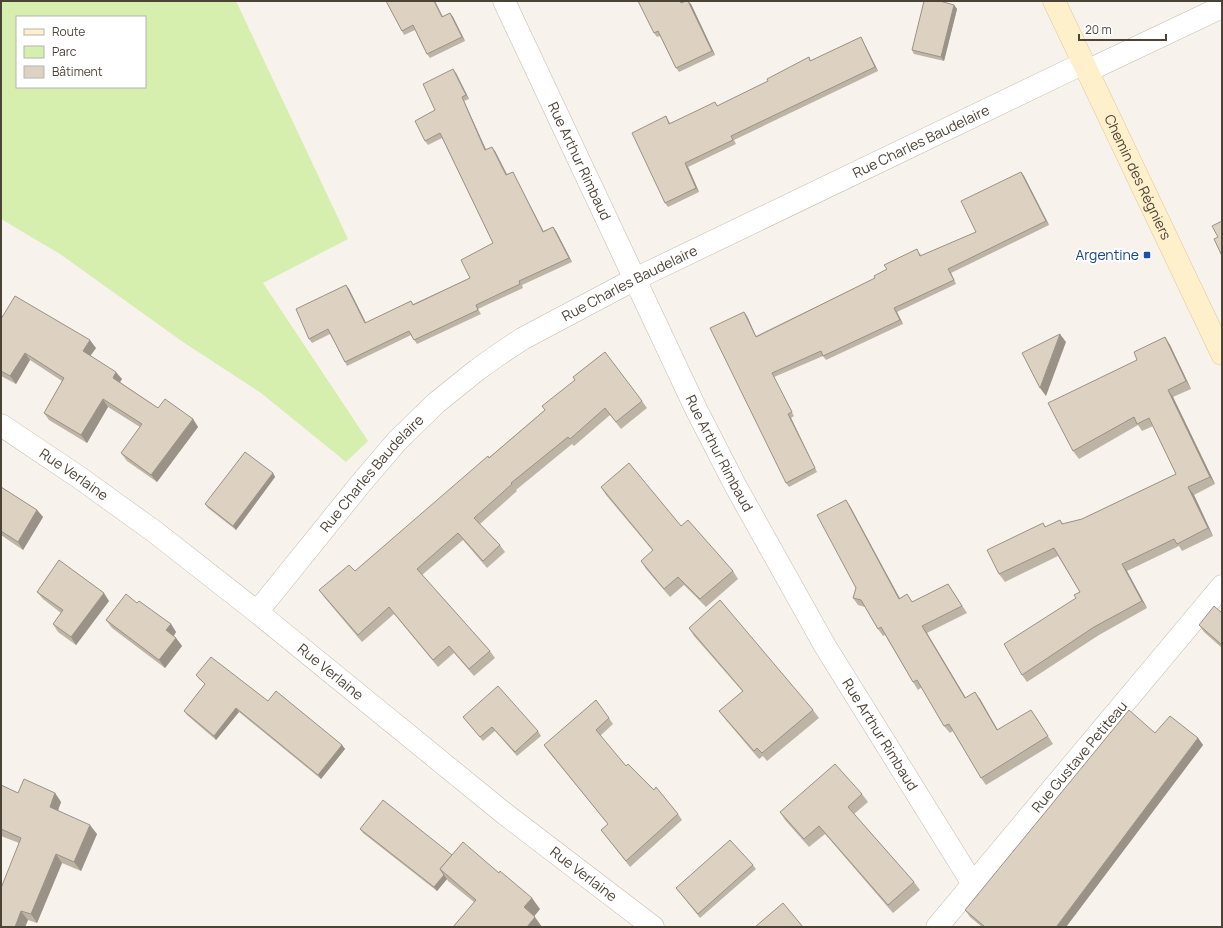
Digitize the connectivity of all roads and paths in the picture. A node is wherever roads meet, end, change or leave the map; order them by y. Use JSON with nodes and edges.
{"nodes":[{"id":1,"x":504,"y":1,"type":"edge"},
{"id":2,"x":1054,"y":1,"type":"edge"},
{"id":3,"x":1222,"y":7,"type":"edge"},
{"id":4,"x":1086,"y":67,"type":"junction"},
{"id":5,"x":635,"y":279,"type":"junction"},
{"id":6,"x":1222,"y":354,"type":"edge"},
{"id":7,"x":1,"y":425,"type":"edge"},
{"id":8,"x":1222,"y":586,"type":"edge"},
{"id":9,"x":257,"y":612,"type":"junction"},
{"id":10,"x":973,"y":884,"type":"junction"},
{"id":11,"x":653,"y":927,"type":"edge"},
{"id":12,"x":937,"y":927,"type":"edge"}],
"edges":[{"from":1,"to":5,"type":"street","name":"Rue Arthur Rimbaud"},
{"from":2,"to":4,"type":"main road","name":"Chemin des Régniers"},
{"from":3,"to":4,"type":"street","name":"Rue Charles Baudelaire"},
{"from":4,"to":5,"type":"street","name":"Rue Charles Baudelaire"},
{"from":4,"to":6,"type":"main road","name":"Chemin des Régniers"},
{"from":5,"to":9,"type":"street","name":"Rue Charles Baudelaire"},
{"from":5,"to":10,"type":"street","name":"Rue Arthur Rimbaud"},
{"from":7,"to":9,"type":"street","name":"Rue Verlaine"},
{"from":8,"to":10,"type":"street","name":"Rue Gustave Petiteau"},
{"from":9,"to":11,"type":"street","name":"Rue Verlaine"},
{"from":10,"to":12,"type":"street","name":"Rue Gustave Petiteau"}]}
